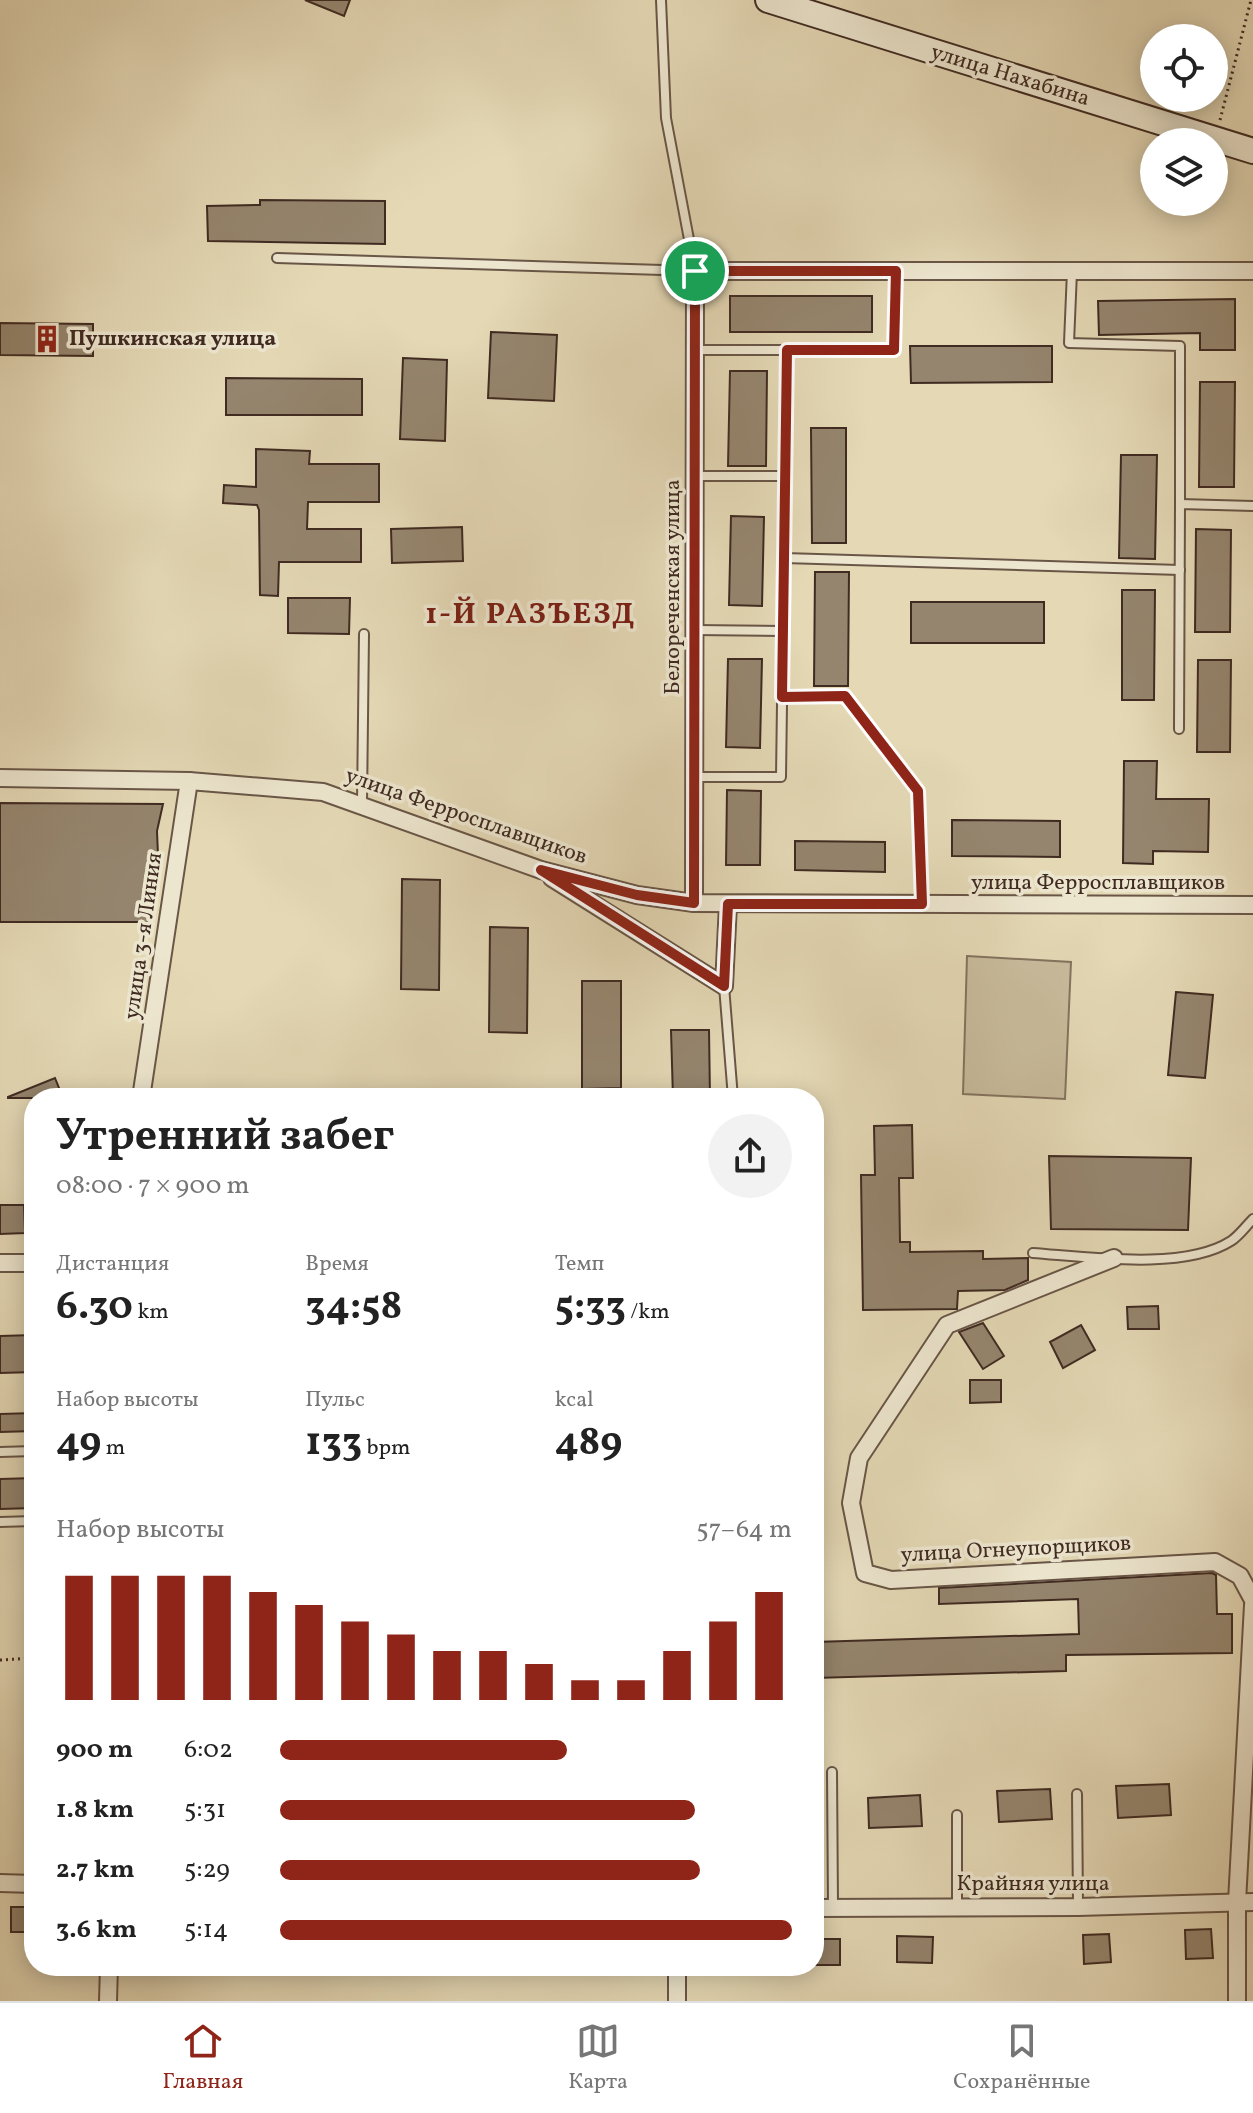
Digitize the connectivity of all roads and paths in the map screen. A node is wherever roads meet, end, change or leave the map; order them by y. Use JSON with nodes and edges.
{"nodes":[{"id":1,"x":661,"y":0,"type":"edge"},
{"id":2,"x":768,"y":0,"type":"edge"},
{"id":3,"x":1251,"y":0,"type":"edge"},
{"id":4,"x":1177,"y":128,"type":"edge"},
{"id":5,"x":1218,"y":128,"type":"edge"},
{"id":6,"x":1228,"y":144,"type":"edge"},
{"id":7,"x":1253,"y":151,"type":"edge"},
{"id":8,"x":277,"y":258,"type":"dead end"},
{"id":9,"x":695,"y":271,"type":"junction"},
{"id":10,"x":896,"y":271,"type":"junction"},
{"id":11,"x":1072,"y":271,"type":"junction"},
{"id":12,"x":1253,"y":271,"type":"edge"},
{"id":13,"x":695,"y":350,"type":"junction"},
{"id":14,"x":787,"y":350,"type":"junction"},
{"id":15,"x":695,"y":476,"type":"junction"},
{"id":16,"x":785,"y":476,"type":"junction"},
{"id":17,"x":1180,"y":504,"type":"junction"},
{"id":18,"x":1253,"y":506,"type":"edge"},
{"id":19,"x":784,"y":558,"type":"junction"},
{"id":20,"x":1180,"y":570,"type":"junction"},
{"id":21,"x":695,"y":630,"type":"junction"},
{"id":22,"x":783,"y":631,"type":"junction"},
{"id":23,"x":364,"y":634,"type":"dead end"},
{"id":24,"x":782,"y":697,"type":"junction"},
{"id":25,"x":1179,"y":729,"type":"dead end"},
{"id":26,"x":694,"y":777,"type":"junction"},
{"id":27,"x":0,"y":778,"type":"edge"},
{"id":28,"x":189,"y":781,"type":"junction"},
{"id":29,"x":918,"y":791,"type":"joint"},
{"id":30,"x":362,"y":803,"type":"junction"},
{"id":31,"x":541,"y":870,"type":"junction"},
{"id":32,"x":694,"y":903,"type":"junction"},
{"id":33,"x":728,"y":904,"type":"junction"},
{"id":34,"x":922,"y":904,"type":"junction"},
{"id":35,"x":1253,"y":905,"type":"edge"},
{"id":36,"x":724,"y":986,"type":"junction"},
{"id":37,"x":143,"y":1088,"type":"edge"},
{"id":38,"x":732,"y":1088,"type":"edge"},
{"id":39,"x":1253,"y":1219,"type":"edge"},
{"id":40,"x":1033,"y":1253,"type":"dead end"},
{"id":41,"x":1114,"y":1258,"type":"junction"},
{"id":42,"x":0,"y":1263,"type":"edge"},
{"id":43,"x":24,"y":1263,"type":"edge"},
{"id":44,"x":24,"y":1451,"type":"edge"},
{"id":45,"x":0,"y":1452,"type":"edge"},
{"id":46,"x":24,"y":1521,"type":"edge"},
{"id":47,"x":0,"y":1522,"type":"edge"},
{"id":48,"x":1253,"y":1603,"type":"edge"},
{"id":49,"x":24,"y":1659,"type":"edge"},
{"id":50,"x":0,"y":1660,"type":"edge"},
{"id":51,"x":832,"y":1772,"type":"dead end"},
{"id":52,"x":1077,"y":1794,"type":"dead end"},
{"id":53,"x":957,"y":1815,"type":"dead end"},
{"id":54,"x":0,"y":1883,"type":"edge"},
{"id":55,"x":24,"y":1884,"type":"edge"},
{"id":56,"x":1245,"y":1902,"type":"edge"},
{"id":57,"x":957,"y":1907,"type":"junction"},
{"id":58,"x":1078,"y":1907,"type":"junction"},
{"id":59,"x":824,"y":1908,"type":"edge"},
{"id":60,"x":833,"y":1908,"type":"junction"},
{"id":61,"x":109,"y":1976,"type":"edge"},
{"id":62,"x":677,"y":1976,"type":"edge"},
{"id":63,"x":108,"y":2001,"type":"edge"},
{"id":64,"x":677,"y":2001,"type":"edge"},
{"id":65,"x":1237,"y":2001,"type":"edge"}],
"edges":[{"from":1,"to":9,"type":"lane"},
{"from":2,"to":4,"type":"main road","name":"улица Нахабина"},
{"from":3,"to":5,"type":"path"},
{"from":6,"to":7,"type":"main road","name":"улица Нахабина"},
{"from":8,"to":9,"type":"lane"},
{"from":9,"to":10,"type":"street"},
{"from":9,"to":13,"type":"street","name":"Белореченская улица"},
{"from":10,"to":11,"type":"street"},
{"from":10,"to":14,"type":"lane"},
{"from":11,"to":12,"type":"street"},
{"from":11,"to":17,"type":"lane"},
{"from":13,"to":14,"type":"lane"},
{"from":13,"to":15,"type":"street","name":"Белореченская улица"},
{"from":14,"to":16,"type":"lane"},
{"from":15,"to":16,"type":"lane"},
{"from":15,"to":21,"type":"street","name":"Белореченская улица"},
{"from":16,"to":19,"type":"lane"},
{"from":17,"to":18,"type":"lane"},
{"from":17,"to":20,"type":"lane"},
{"from":19,"to":20,"type":"lane"},
{"from":19,"to":22,"type":"lane"},
{"from":20,"to":25,"type":"lane"},
{"from":21,"to":22,"type":"lane"},
{"from":21,"to":26,"type":"street","name":"Белореченская улица"},
{"from":22,"to":24,"type":"lane"},
{"from":23,"to":30,"type":"lane"},
{"from":24,"to":26,"type":"lane"},
{"from":24,"to":29,"type":"path"},
{"from":26,"to":32,"type":"street","name":"Белореченская улица"},
{"from":27,"to":28,"type":"street","name":"улица Ферросплавщиков"},
{"from":28,"to":30,"type":"street","name":"улица Ферросплавщиков"},
{"from":28,"to":37,"type":"street","name":"улица 3-я Линия"},
{"from":29,"to":34,"type":"lane"},
{"from":30,"to":31,"type":"street","name":"улица Ферросплавщиков"},
{"from":31,"to":32,"type":"street","name":"улица Ферросплавщиков"},
{"from":31,"to":36,"type":"street"},
{"from":32,"to":33,"type":"street","name":"улица Ферросплавщиков"},
{"from":33,"to":34,"type":"street","name":"улица Ферросплавщиков"},
{"from":33,"to":36,"type":"street"},
{"from":34,"to":35,"type":"street","name":"улица Ферросплавщиков"},
{"from":36,"to":38,"type":"lane"},
{"from":39,"to":41,"type":"lane"},
{"from":40,"to":41,"type":"lane"},
{"from":41,"to":48,"type":"street","name":"улица Огнеупорщиков"},
{"from":42,"to":43,"type":"street"},
{"from":44,"to":45,"type":"lane"},
{"from":46,"to":47,"type":"lane"},
{"from":48,"to":56,"type":"street"},
{"from":49,"to":50,"type":"path"},
{"from":51,"to":60,"type":"lane"},
{"from":52,"to":58,"type":"lane"},
{"from":53,"to":57,"type":"lane"},
{"from":54,"to":55,"type":"street"},
{"from":56,"to":58,"type":"street","name":"Крайняя улица"},
{"from":56,"to":65,"type":"street"},
{"from":57,"to":58,"type":"street","name":"Крайняя улица"},
{"from":57,"to":60,"type":"street","name":"Крайняя улица"},
{"from":59,"to":60,"type":"street","name":"Крайняя улица"},
{"from":61,"to":63,"type":"street"},
{"from":62,"to":64,"type":"street"}]}
